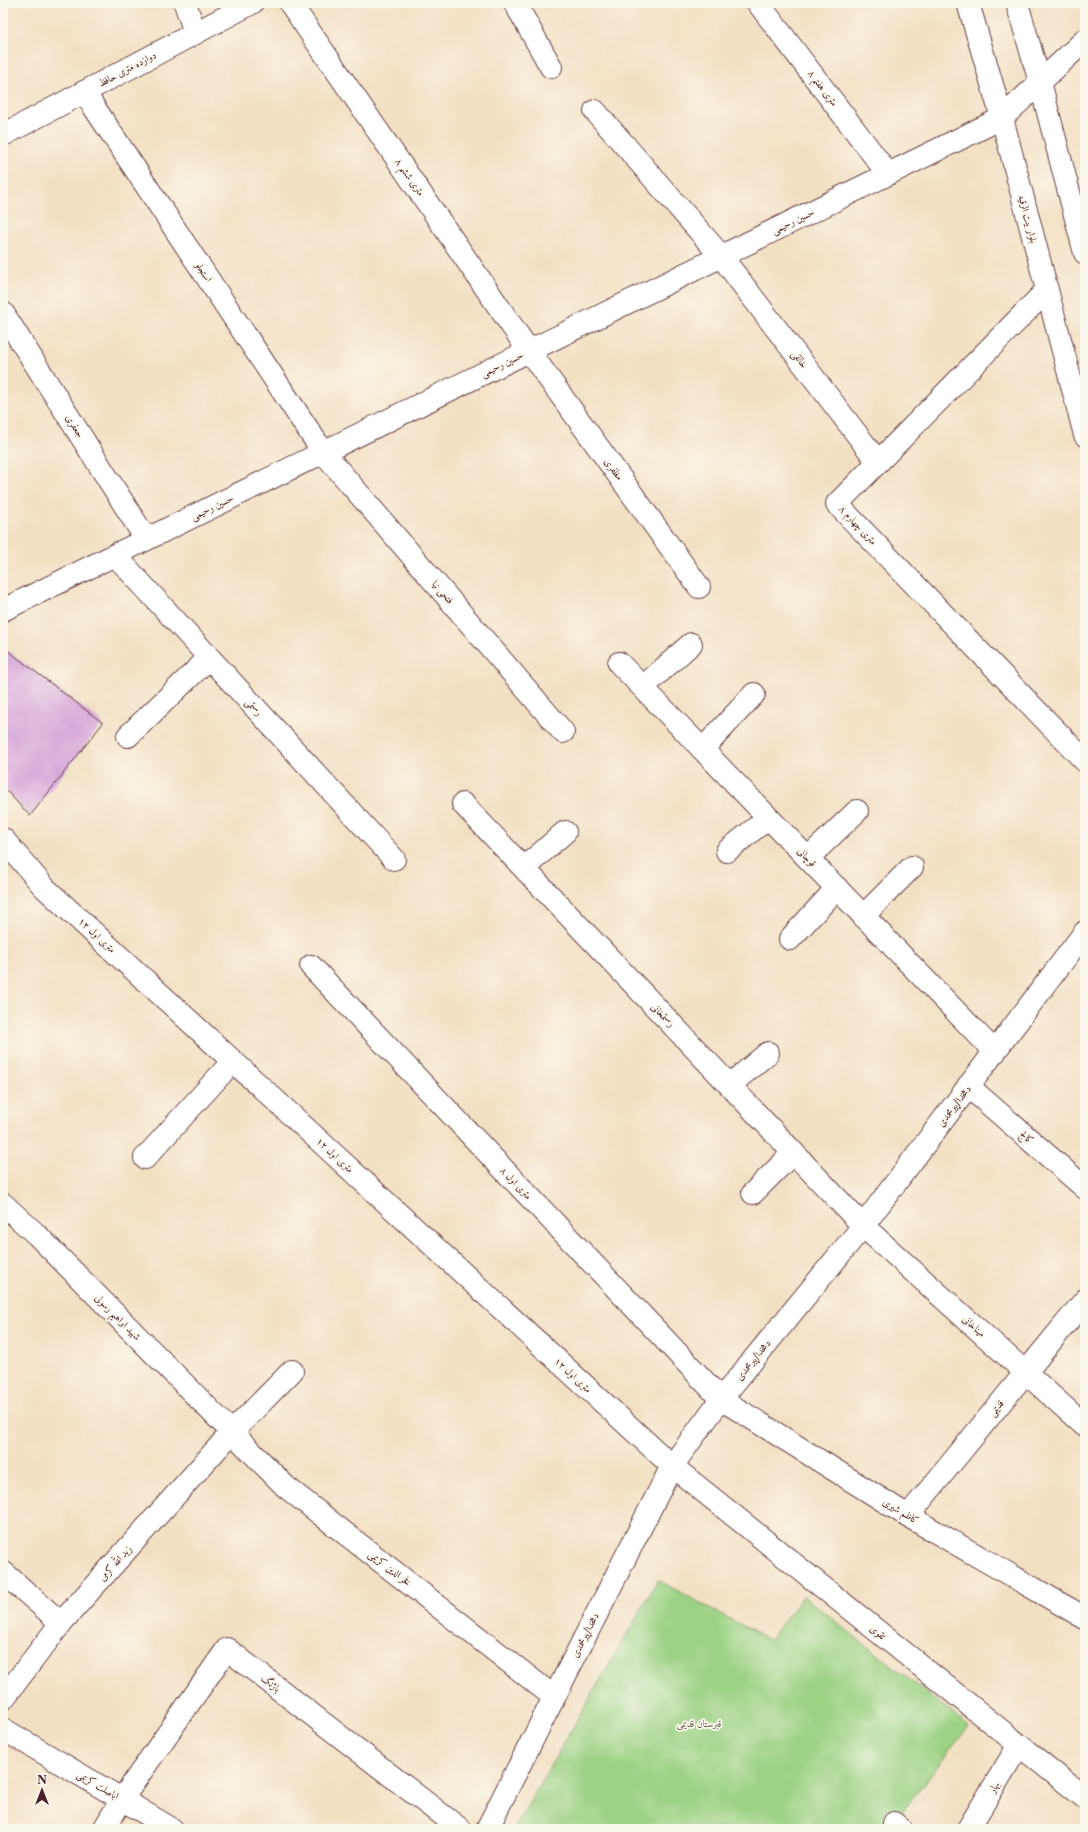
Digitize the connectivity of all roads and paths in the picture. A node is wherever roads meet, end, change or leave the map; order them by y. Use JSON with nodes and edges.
{"nodes":[{"id":1,"x":186,"y":3,"type":"edge"},
{"id":2,"x":252,"y":3,"type":"edge"},
{"id":3,"x":290,"y":3,"type":"edge"},
{"id":4,"x":515,"y":3,"type":"edge"},
{"id":5,"x":758,"y":3,"type":"edge"},
{"id":6,"x":968,"y":3,"type":"edge"},
{"id":7,"x":1017,"y":3,"type":"edge"},
{"id":8,"x":195,"y":33,"type":"junction"},
{"id":9,"x":1085,"y":40,"type":"edge"},
{"id":10,"x":551,"y":66,"type":"dead end"},
{"id":11,"x":1040,"y":82,"type":"junction"},
{"id":12,"x":84,"y":92,"type":"junction"},
{"id":13,"x":595,"y":111,"type":"dead end"},
{"id":14,"x":1002,"y":118,"type":"junction"},
{"id":15,"x":3,"y":135,"type":"edge"},
{"id":16,"x":888,"y":174,"type":"junction"},
{"id":17,"x":1081,"y":221,"type":"edge"},
{"id":18,"x":1085,"y":253,"type":"edge"},
{"id":19,"x":721,"y":256,"type":"junction"},
{"id":20,"x":1047,"y":290,"type":"junction"},
{"id":21,"x":3,"y":313,"type":"edge"},
{"id":22,"x":529,"y":351,"type":"junction"},
{"id":23,"x":1085,"y":435,"type":"edge"},
{"id":24,"x":323,"y":452,"type":"junction"},
{"id":25,"x":878,"y":462,"type":"junction"},
{"id":26,"x":146,"y":539,"type":"junction"},
{"id":27,"x":115,"y":555,"type":"junction"},
{"id":28,"x":699,"y":587,"type":"dead end"},
{"id":29,"x":3,"y":610,"type":"edge"},
{"id":30,"x":691,"y":644,"type":"dead end"},
{"id":31,"x":210,"y":658,"type":"junction"},
{"id":32,"x":619,"y":663,"type":"dead end"},
{"id":33,"x":643,"y":687,"type":"junction"},
{"id":34,"x":754,"y":694,"type":"dead end"},
{"id":35,"x":563,"y":732,"type":"dead end"},
{"id":36,"x":128,"y":736,"type":"dead end"},
{"id":37,"x":702,"y":749,"type":"junction"},
{"id":38,"x":1085,"y":761,"type":"edge"},
{"id":39,"x":463,"y":804,"type":"dead end"},
{"id":40,"x":857,"y":811,"type":"dead end"},
{"id":41,"x":768,"y":818,"type":"junction"},
{"id":42,"x":565,"y":832,"type":"dead end"},
{"id":43,"x":3,"y":839,"type":"edge"},
{"id":44,"x":727,"y":851,"type":"dead end"},
{"id":45,"x":808,"y":858,"type":"junction"},
{"id":46,"x":394,"y":859,"type":"dead end"},
{"id":47,"x":524,"y":868,"type":"junction"},
{"id":48,"x":912,"y":868,"type":"dead end"},
{"id":49,"x":837,"y":888,"type":"junction"},
{"id":50,"x":863,"y":916,"type":"junction"},
{"id":51,"x":1085,"y":932,"type":"edge"},
{"id":52,"x":790,"y":939,"type":"dead end"},
{"id":53,"x":311,"y":966,"type":"dead end"},
{"id":54,"x":995,"y":1052,"type":"junction"},
{"id":55,"x":768,"y":1053,"type":"dead end"},
{"id":56,"x":233,"y":1061,"type":"junction"},
{"id":57,"x":730,"y":1086,"type":"junction"},
{"id":58,"x":968,"y":1086,"type":"junction"},
{"id":59,"x":794,"y":1153,"type":"junction"},
{"id":60,"x":145,"y":1158,"type":"dead end"},
{"id":61,"x":1085,"y":1188,"type":"edge"},
{"id":62,"x":753,"y":1193,"type":"dead end"},
{"id":63,"x":3,"y":1204,"type":"edge"},
{"id":64,"x":863,"y":1226,"type":"junction"},
{"id":65,"x":1085,"y":1300,"type":"edge"},
{"id":66,"x":292,"y":1371,"type":"dead end"},
{"id":67,"x":1026,"y":1373,"type":"junction"},
{"id":68,"x":721,"y":1399,"type":"junction"},
{"id":69,"x":1085,"y":1426,"type":"edge"},
{"id":70,"x":232,"y":1432,"type":"junction"},
{"id":71,"x":672,"y":1466,"type":"junction"},
{"id":72,"x":908,"y":1516,"type":"junction"},
{"id":73,"x":3,"y":1572,"type":"edge"},
{"id":74,"x":1085,"y":1618,"type":"edge"},
{"id":75,"x":61,"y":1623,"type":"junction"},
{"id":76,"x":554,"y":1697,"type":"junction"},
{"id":77,"x":3,"y":1699,"type":"edge"},
{"id":78,"x":3,"y":1729,"type":"edge"},
{"id":79,"x":1019,"y":1745,"type":"junction"},
{"id":80,"x":1085,"y":1798,"type":"edge"},
{"id":81,"x":122,"y":1799,"type":"junction"},
{"id":82,"x":104,"y":1829,"type":"edge"},
{"id":83,"x":172,"y":1829,"type":"edge"},
{"id":84,"x":460,"y":1829,"type":"edge"},
{"id":85,"x":486,"y":1829,"type":"edge"},
{"id":86,"x":968,"y":1829,"type":"edge"}],
"edges":[{"from":1,"to":8,"type":"street"},
{"from":2,"to":8,"type":"street","name":"دوازده متری حافظ"},
{"from":3,"to":22,"type":"street","name":"۸ متری ششم"},
{"from":4,"to":10,"type":"street"},
{"from":5,"to":16,"type":"street","name":"۸ متری هفتم"},
{"from":6,"to":14,"type":"street","name":"بلوار بیت الرقیه"},
{"from":7,"to":11,"type":"street"},
{"from":8,"to":12,"type":"street","name":"دوازده متری حافظ"},
{"from":9,"to":11,"type":"street","name":"حسین رحیمی"},
{"from":11,"to":14,"type":"street","name":"حسین رحیمی"},
{"from":11,"to":17,"type":"street"},
{"from":12,"to":15,"type":"street","name":"دوازده متری حافظ"},
{"from":12,"to":24,"type":"street","name":"استجلو"},
{"from":13,"to":19,"type":"street","name":"خالقی"},
{"from":14,"to":16,"type":"street","name":"حسین رحیمی"},
{"from":14,"to":20,"type":"street","name":"بلوار بیت الرقیه"},
{"from":16,"to":19,"type":"street","name":"حسین رحیمی"},
{"from":17,"to":18,"type":"street"},
{"from":19,"to":22,"type":"street","name":"حسین رحیمی"},
{"from":19,"to":25,"type":"street","name":"خالقی"},
{"from":20,"to":23,"type":"street","name":"بلوار بیت الرقیه"},
{"from":20,"to":25,"type":"street","name":"۸ متری چهارم"},
{"from":21,"to":26,"type":"street","name":"جعفری"},
{"from":22,"to":24,"type":"street","name":"حسین رحیمی"},
{"from":22,"to":28,"type":"street","name":"مظفری"},
{"from":24,"to":26,"type":"street","name":"حسین رحیمی"},
{"from":24,"to":35,"type":"street","name":"فتحی نیا"},
{"from":25,"to":38,"type":"street","name":"۸ متری چهارم"},
{"from":26,"to":27,"type":"street","name":"حسین رحیمی"},
{"from":27,"to":29,"type":"street","name":"حسین رحیمی"},
{"from":27,"to":31,"type":"street","name":"رستمی"},
{"from":30,"to":33,"type":"street"},
{"from":31,"to":36,"type":"street"},
{"from":31,"to":46,"type":"street","name":"رستمی"},
{"from":32,"to":33,"type":"street","name":"قوچانی"},
{"from":33,"to":37,"type":"street","name":"قوچانی"},
{"from":34,"to":37,"type":"street"},
{"from":37,"to":41,"type":"street","name":"قوچانی"},
{"from":39,"to":47,"type":"street","name":"رستمخانی"},
{"from":40,"to":45,"type":"street"},
{"from":41,"to":44,"type":"street"},
{"from":41,"to":45,"type":"street","name":"قوچانی"},
{"from":42,"to":47,"type":"street"},
{"from":43,"to":56,"type":"street","name":"۱۲ متری اول"},
{"from":45,"to":49,"type":"street","name":"قوچانی"},
{"from":47,"to":57,"type":"street","name":"رستمخانی"},
{"from":48,"to":50,"type":"street"},
{"from":49,"to":50,"type":"street","name":"قوچانی"},
{"from":49,"to":52,"type":"street"},
{"from":50,"to":54,"type":"street","name":"قوچانی"},
{"from":51,"to":54,"type":"street","name":"دهخدا/پیرمحمدی"},
{"from":53,"to":68,"type":"street","name":"۸ متری اول"},
{"from":54,"to":58,"type":"street","name":"دهخدا/پیرمحمدی"},
{"from":55,"to":57,"type":"street"},
{"from":56,"to":60,"type":"street"},
{"from":56,"to":71,"type":"street","name":"۱۲ متری اول"},
{"from":57,"to":59,"type":"street","name":"رستمخانی"},
{"from":58,"to":61,"type":"street","name":"کالج"},
{"from":58,"to":64,"type":"street","name":"دهخدا/پیرمحمدی"},
{"from":59,"to":62,"type":"street"},
{"from":59,"to":64,"type":"street","name":"رستمخانی"},
{"from":63,"to":70,"type":"street","name":"شهید ابراهیم رسولی"},
{"from":64,"to":67,"type":"street","name":"میناخانی"},
{"from":64,"to":68,"type":"street","name":"دهخدا/پیرمحمدی"},
{"from":65,"to":67,"type":"street","name":"قدیمی"},
{"from":66,"to":70,"type":"street","name":"زید الله کرمی"},
{"from":67,"to":69,"type":"street","name":"میناخانی"},
{"from":67,"to":72,"type":"street","name":"قدیمی"},
{"from":68,"to":71,"type":"street","name":"دهخدا/پیرمحمدی"},
{"from":68,"to":72,"type":"street","name":"کاظم شیری"},
{"from":70,"to":75,"type":"street","name":"زید الله کرمی"},
{"from":70,"to":76,"type":"street","name":"فخر الدین کریمی"},
{"from":71,"to":76,"type":"street","name":"دهخدا/پیرمحمدی"},
{"from":71,"to":79,"type":"street","name":"تقوی"},
{"from":72,"to":74,"type":"street","name":"کاظم شیری"},
{"from":73,"to":75,"type":"street"},
{"from":75,"to":77,"type":"street","name":"زید الله کرمی"},
{"from":76,"to":85,"type":"street","name":"دهخدا/پیرمحمدی"},
{"from":78,"to":81,"type":"street","name":"اباصلت کریمی"},
{"from":79,"to":80,"type":"street","name":"تقوی"},
{"from":79,"to":86,"type":"street","name":"بهار"},
{"from":81,"to":82,"type":"street"},
{"from":81,"to":83,"type":"street","name":"اباصلت کریمی"},
{"from":81,"to":84,"type":"street","name":"باژنگ"}]}
